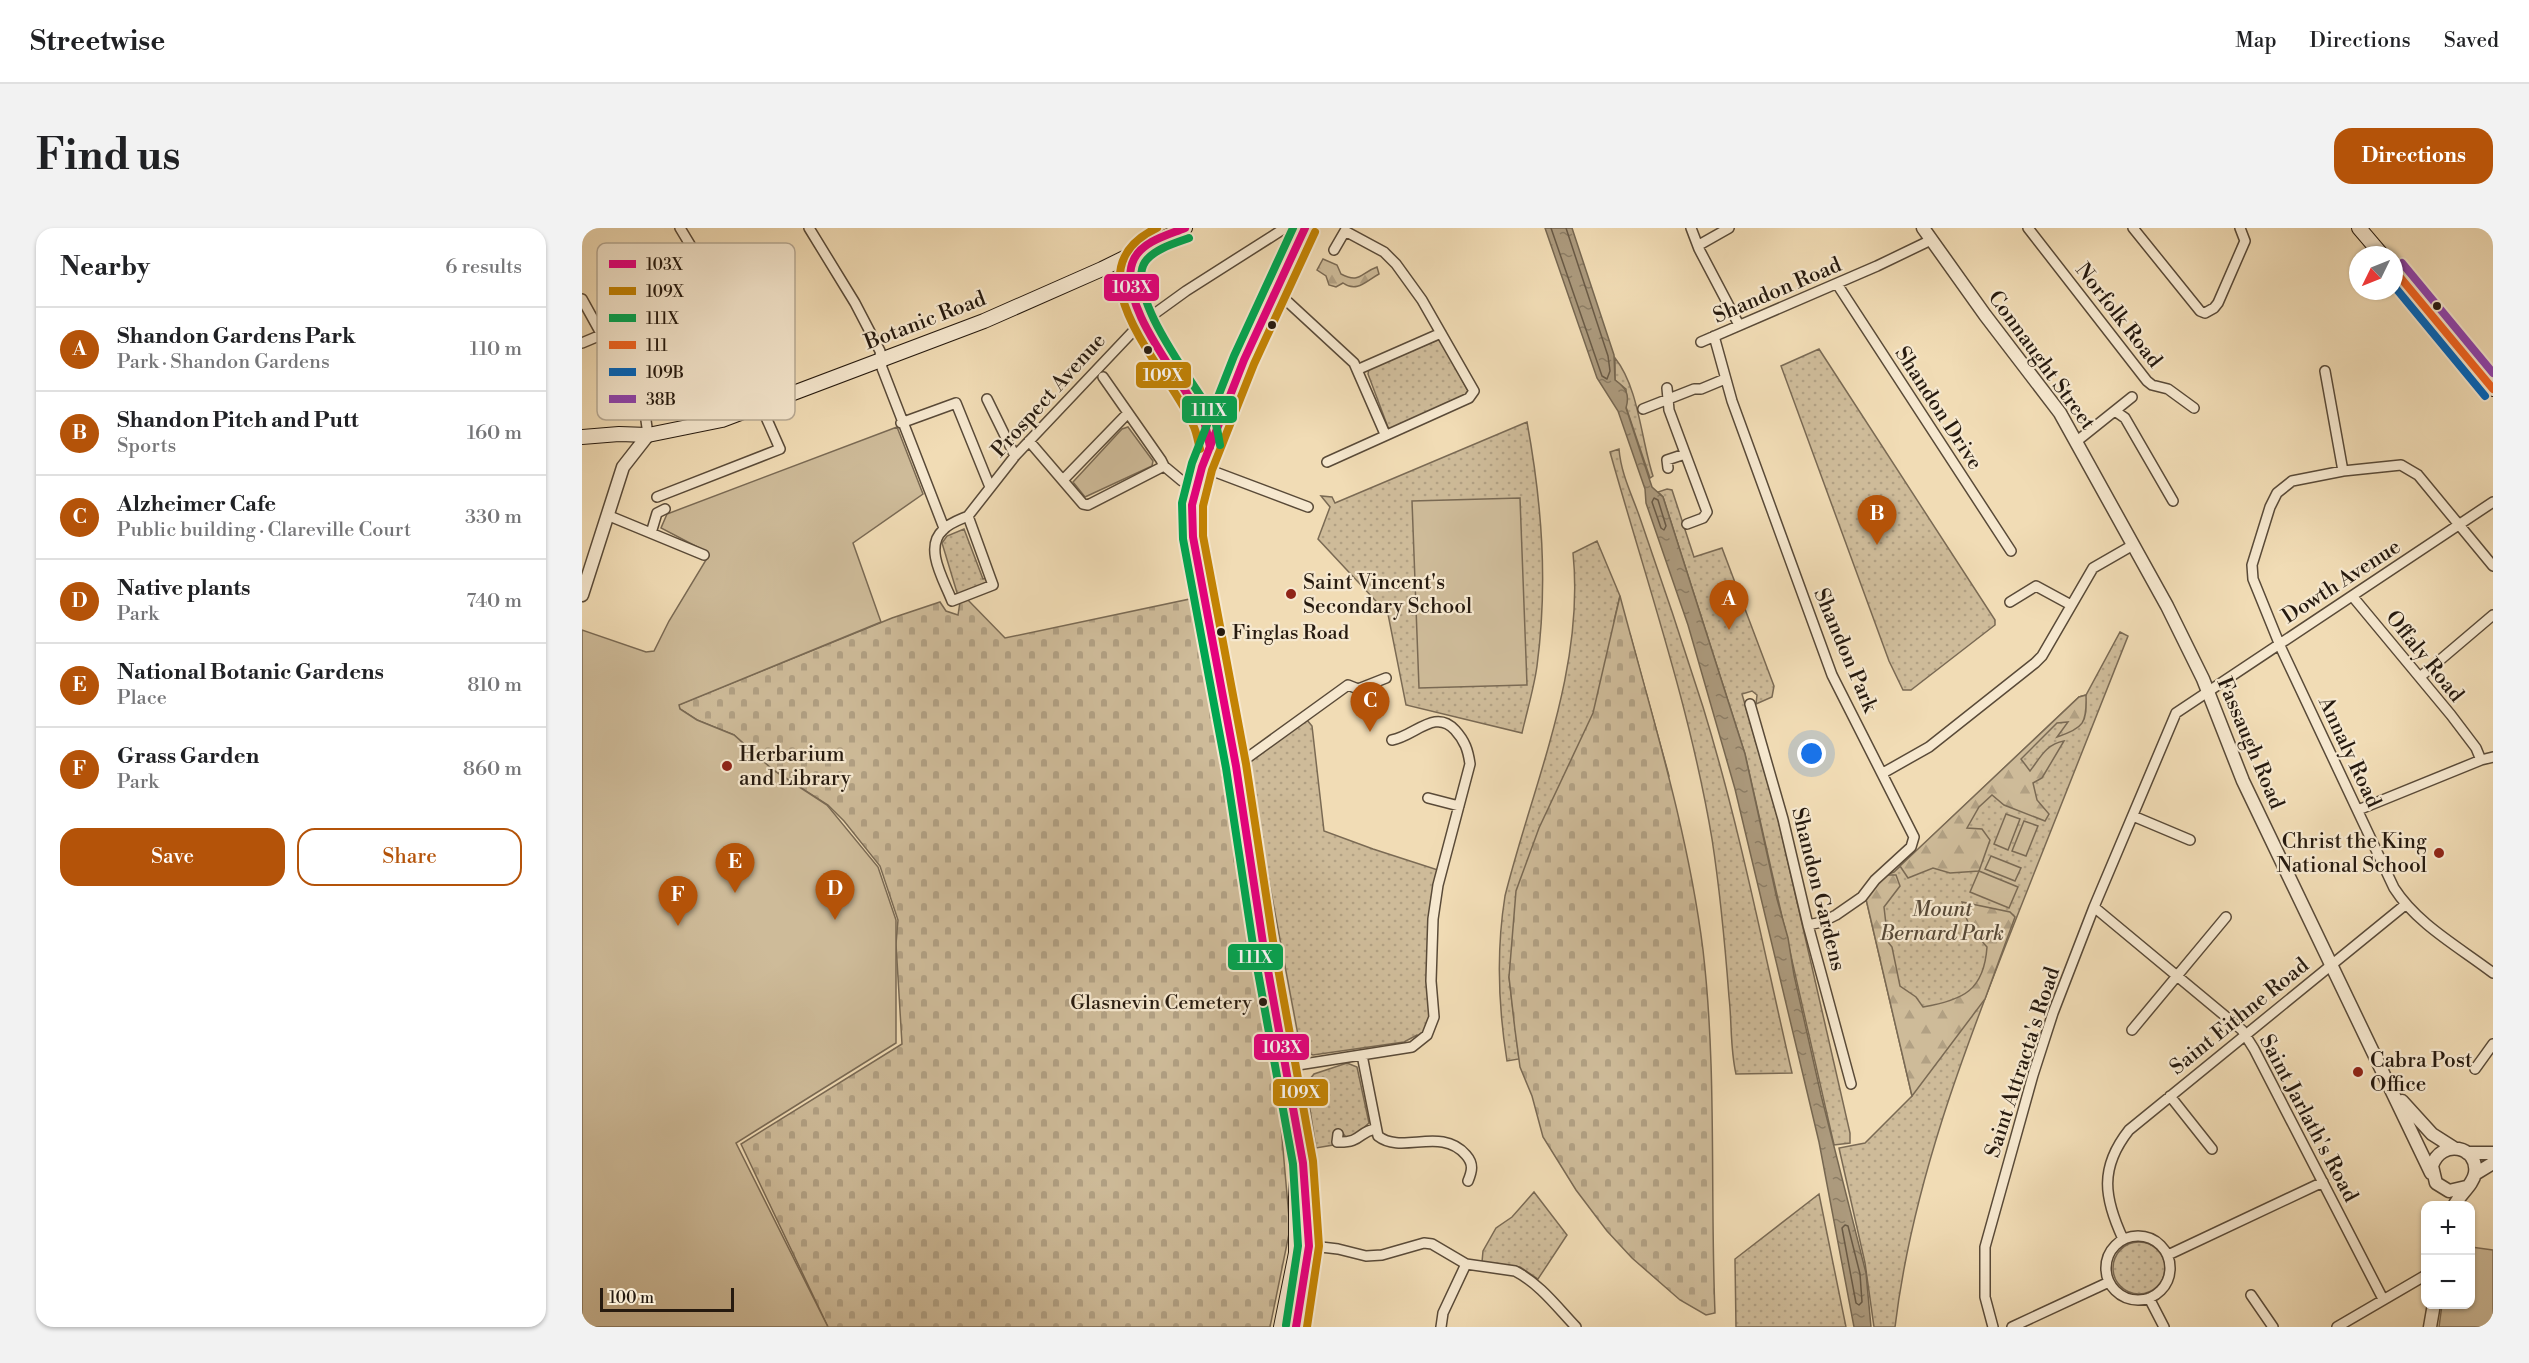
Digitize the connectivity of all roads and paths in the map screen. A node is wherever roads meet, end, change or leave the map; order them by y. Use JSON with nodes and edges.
{"nodes":[{"id":1,"x":680,"y":228,"type":"edge"},
{"id":2,"x":809,"y":228,"type":"edge"},
{"id":3,"x":1285,"y":228,"type":"edge"},
{"id":4,"x":1305,"y":228,"type":"edge"},
{"id":5,"x":1692,"y":228,"type":"edge"},
{"id":6,"x":1729,"y":228,"type":"edge"},
{"id":7,"x":1923,"y":228,"type":"edge"},
{"id":8,"x":2028,"y":228,"type":"edge"},
{"id":9,"x":2133,"y":228,"type":"edge"},
{"id":10,"x":2240,"y":228,"type":"edge"},
{"id":11,"x":2359,"y":228,"type":"edge"},
{"id":12,"x":1178,"y":229,"type":"edge"},
{"id":13,"x":1931,"y":240,"type":"junction"},
{"id":14,"x":689,"y":243,"type":"edge"},
{"id":15,"x":1699,"y":245,"type":"junction"},
{"id":16,"x":2374,"y":246,"type":"edge"},
{"id":17,"x":1145,"y":247,"type":"junction"},
{"id":18,"x":1334,"y":250,"type":"dead end"},
{"id":19,"x":1102,"y":269,"type":"junction"},
{"id":20,"x":2403,"y":281,"type":"edge"},
{"id":21,"x":1130,"y":282,"type":"junction"},
{"id":22,"x":1837,"y":284,"type":"junction"},
{"id":23,"x":1276,"y":291,"type":"junction"},
{"id":24,"x":582,"y":299,"type":"edge"},
{"id":25,"x":1144,"y":321,"type":"junction"},
{"id":26,"x":1740,"y":325,"type":"junction"},
{"id":27,"x":597,"y":327,"type":"edge"},
{"id":28,"x":1441,"y":333,"type":"junction"},
{"id":29,"x":1714,"y":336,"type":"junction"},
{"id":30,"x":597,"y":337,"type":"edge"},
{"id":31,"x":1701,"y":342,"type":"dead end"},
{"id":32,"x":582,"y":343,"type":"edge"},
{"id":33,"x":880,"y":359,"type":"junction"},
{"id":34,"x":1359,"y":369,"type":"junction"},
{"id":35,"x":2325,"y":371,"type":"dead end"},
{"id":36,"x":1103,"y":377,"type":"dead end"},
{"id":37,"x":1725,"y":380,"type":"junction"},
{"id":38,"x":1667,"y":388,"type":"dead end"},
{"id":39,"x":2493,"y":389,"type":"edge"},
{"id":40,"x":795,"y":392,"type":"edge"},
{"id":41,"x":2132,"y":397,"type":"dead end"},
{"id":42,"x":987,"y":399,"type":"dead end"},
{"id":43,"x":1666,"y":401,"type":"junction"},
{"id":44,"x":1192,"y":403,"type":"junction"},
{"id":45,"x":1228,"y":405,"type":"junction"},
{"id":46,"x":2194,"y":408,"type":"dead end"},
{"id":47,"x":1643,"y":409,"type":"dead end"},
{"id":48,"x":2115,"y":411,"type":"junction"},
{"id":49,"x":1128,"y":412,"type":"junction"},
{"id":50,"x":646,"y":420,"type":"edge"},
{"id":51,"x":722,"y":420,"type":"edge"},
{"id":52,"x":767,"y":420,"type":"edge"},
{"id":53,"x":901,"y":423,"type":"junction"},
{"id":54,"x":1385,"y":434,"type":"junction"},
{"id":55,"x":648,"y":435,"type":"junction"},
{"id":56,"x":582,"y":437,"type":"edge"},
{"id":57,"x":1029,"y":441,"type":"junction"},
{"id":58,"x":2077,"y":441,"type":"junction"},
{"id":59,"x":1210,"y":447,"type":"junction"},
{"id":60,"x":1685,"y":454,"type":"junction"},
{"id":61,"x":1015,"y":456,"type":"junction"},
{"id":62,"x":1327,"y":462,"type":"dead end"},
{"id":63,"x":1164,"y":466,"type":"junction"},
{"id":64,"x":1202,"y":467,"type":"junction"},
{"id":65,"x":1668,"y":468,"type":"dead end"},
{"id":66,"x":2343,"y":471,"type":"junction"},
{"id":67,"x":1064,"y":479,"type":"junction"},
{"id":68,"x":1182,"y":481,"type":"dead end"},
{"id":69,"x":990,"y":487,"type":"junction"},
{"id":70,"x":657,"y":497,"type":"dead end"},
{"id":71,"x":2173,"y":501,"type":"dead end"},
{"id":72,"x":2493,"y":501,"type":"edge"},
{"id":73,"x":1308,"y":507,"type":"dead end"},
{"id":74,"x":665,"y":509,"type":"dead end"},
{"id":75,"x":607,"y":515,"type":"junction"},
{"id":76,"x":968,"y":516,"type":"junction"},
{"id":77,"x":1687,"y":524,"type":"dead end"},
{"id":78,"x":2458,"y":524,"type":"junction"},
{"id":79,"x":944,"y":528,"type":"junction"},
{"id":80,"x":651,"y":533,"type":"junction"},
{"id":81,"x":2133,"y":545,"type":"junction"},
{"id":82,"x":2011,"y":551,"type":"dead end"},
{"id":83,"x":704,"y":555,"type":"dead end"},
{"id":84,"x":2493,"y":567,"type":"edge"},
{"id":85,"x":2155,"y":584,"type":"joint"},
{"id":86,"x":582,"y":595,"type":"edge"},
{"id":87,"x":2353,"y":597,"type":"junction"},
{"id":88,"x":2010,"y":603,"type":"dead end"},
{"id":89,"x":2072,"y":605,"type":"junction"},
{"id":90,"x":2493,"y":615,"type":"edge"},
{"id":91,"x":2280,"y":643,"type":"junction"},
{"id":92,"x":2420,"y":677,"type":"junction"},
{"id":93,"x":1386,"y":678,"type":"dead end"},
{"id":94,"x":2208,"y":691,"type":"junction"},
{"id":95,"x":1750,"y":704,"type":"dead end"},
{"id":96,"x":1392,"y":740,"type":"dead end"},
{"id":97,"x":2493,"y":758,"type":"edge"},
{"id":98,"x":2481,"y":760,"type":"junction"},
{"id":99,"x":1236,"y":766,"type":"junction"},
{"id":100,"x":1883,"y":773,"type":"junction"},
{"id":101,"x":1428,"y":798,"type":"dead end"},
{"id":102,"x":1459,"y":806,"type":"junction"},
{"id":103,"x":2358,"y":810,"type":"junction"},
{"id":104,"x":2133,"y":816,"type":"junction"},
{"id":105,"x":2190,"y":840,"type":"dead end"},
{"id":106,"x":2405,"y":905,"type":"junction"},
{"id":107,"x":2094,"y":907,"type":"junction"},
{"id":108,"x":2226,"y":917,"type":"dead end"},
{"id":109,"x":1808,"y":925,"type":"junction"},
{"id":110,"x":2331,"y":964,"type":"junction"},
{"id":111,"x":2491,"y":967,"type":"edge"},
{"id":112,"x":2177,"y":976,"type":"junction"},
{"id":113,"x":2132,"y":1030,"type":"dead end"},
{"id":114,"x":2245,"y":1034,"type":"junction"},
{"id":115,"x":2493,"y":1044,"type":"edge"},
{"id":116,"x":1362,"y":1055,"type":"junction"},
{"id":117,"x":1285,"y":1067,"type":"junction"},
{"id":118,"x":2475,"y":1069,"type":"dead end"},
{"id":119,"x":1851,"y":1084,"type":"dead end"},
{"id":120,"x":2393,"y":1090,"type":"junction"},
{"id":121,"x":2170,"y":1096,"type":"junction"},
{"id":122,"x":1376,"y":1129,"type":"junction"},
{"id":123,"x":1338,"y":1134,"type":"dead end"},
{"id":124,"x":2454,"y":1148,"type":"junction"},
{"id":125,"x":2212,"y":1149,"type":"dead end"},
{"id":126,"x":2467,"y":1153,"type":"junction"},
{"id":127,"x":2493,"y":1153,"type":"edge"},
{"id":128,"x":2493,"y":1163,"type":"edge"},
{"id":129,"x":2432,"y":1173,"type":"junction"},
{"id":130,"x":2475,"y":1174,"type":"junction"},
{"id":131,"x":1468,"y":1181,"type":"dead end"},
{"id":132,"x":2323,"y":1182,"type":"junction"},
{"id":133,"x":2466,"y":1187,"type":"junction"},
{"id":134,"x":2443,"y":1189,"type":"junction"},
{"id":135,"x":2447,"y":1201,"type":"edge"},
{"id":136,"x":2457,"y":1201,"type":"edge"},
{"id":137,"x":2123,"y":1239,"type":"junction"},
{"id":138,"x":1302,"y":1245,"type":"junction"},
{"id":139,"x":2168,"y":1255,"type":"junction"},
{"id":140,"x":1466,"y":1264,"type":"junction"},
{"id":141,"x":2421,"y":1278,"type":"edge"},
{"id":142,"x":2109,"y":1282,"type":"junction"},
{"id":143,"x":2251,"y":1295,"type":"dead end"},
{"id":144,"x":2149,"y":1298,"type":"junction"},
{"id":145,"x":2383,"y":1299,"type":"junction"},
{"id":146,"x":2433,"y":1309,"type":"edge"},
{"id":147,"x":1281,"y":1327,"type":"edge"},
{"id":148,"x":1296,"y":1327,"type":"edge"},
{"id":149,"x":1441,"y":1327,"type":"edge"},
{"id":150,"x":1576,"y":1327,"type":"edge"},
{"id":151,"x":1993,"y":1327,"type":"edge"},
{"id":152,"x":2012,"y":1327,"type":"edge"},
{"id":153,"x":2164,"y":1327,"type":"edge"},
{"id":154,"x":2273,"y":1327,"type":"edge"},
{"id":155,"x":2337,"y":1327,"type":"edge"},
{"id":156,"x":2430,"y":1327,"type":"edge"}],
"edges":[{"from":1,"to":14,"type":"street"},
{"from":2,"to":33,"type":"street"},
{"from":3,"to":25,"type":"street","name":"Prospect Avenue"},
{"from":4,"to":23,"type":"main road"},
{"from":5,"to":15,"type":"street"},
{"from":6,"to":15,"type":"street"},
{"from":7,"to":13,"type":"street","name":"Connaught Street"},
{"from":8,"to":46,"type":"street","name":"Norfolk Road"},
{"from":9,"to":10,"type":"street"},
{"from":11,"to":16,"type":"main road"},
{"from":12,"to":17,"type":"main road","name":"Botanic Road"},
{"from":13,"to":22,"type":"street","name":"Shandon Road"},
{"from":13,"to":58,"type":"street","name":"Connaught Street"},
{"from":15,"to":26,"type":"street"},
{"from":17,"to":19,"type":"main road","name":"Botanic Road"},
{"from":17,"to":21,"type":"main road"},
{"from":18,"to":28,"type":"street"},
{"from":19,"to":21,"type":"main road"},
{"from":19,"to":33,"type":"main road","name":"Botanic Road"},
{"from":20,"to":39,"type":"main road"},
{"from":21,"to":25,"type":"main road"},
{"from":22,"to":26,"type":"street","name":"Shandon Road"},
{"from":22,"to":82,"type":"street","name":"Shandon Drive"},
{"from":23,"to":34,"type":"street"},
{"from":23,"to":45,"type":"main road"},
{"from":24,"to":27,"type":"street"},
{"from":25,"to":44,"type":"main road"},
{"from":25,"to":57,"type":"street","name":"Prospect Avenue"},
{"from":26,"to":29,"type":"street","name":"Shandon Road"},
{"from":28,"to":34,"type":"street"},
{"from":28,"to":54,"type":"street"},
{"from":29,"to":31,"type":"street","name":"Shandon Road"},
{"from":29,"to":37,"type":"street","name":"Shandon Park"},
{"from":30,"to":32,"type":"street"},
{"from":33,"to":40,"type":"main road","name":"Botanic Road"},
{"from":33,"to":53,"type":"street"},
{"from":34,"to":54,"type":"street"},
{"from":35,"to":66,"type":"street"},
{"from":36,"to":49,"type":"street"},
{"from":37,"to":43,"type":"street"},
{"from":37,"to":100,"type":"street","name":"Shandon Park"},
{"from":38,"to":43,"type":"street"},
{"from":41,"to":48,"type":"street"},
{"from":42,"to":61,"type":"street"},
{"from":43,"to":47,"type":"street"},
{"from":43,"to":60,"type":"street"},
{"from":44,"to":45,"type":"main road"},
{"from":44,"to":59,"type":"main road"},
{"from":45,"to":59,"type":"main road"},
{"from":48,"to":58,"type":"street"},
{"from":48,"to":71,"type":"street"},
{"from":49,"to":63,"type":"street"},
{"from":49,"to":67,"type":"street"},
{"from":50,"to":55,"type":"street"},
{"from":51,"to":55,"type":"main road","name":"Botanic Road"},
{"from":52,"to":70,"type":"street"},
{"from":53,"to":69,"type":"street"},
{"from":53,"to":79,"type":"street"},
{"from":54,"to":62,"type":"street"},
{"from":55,"to":56,"type":"main road","name":"Botanic Road"},
{"from":55,"to":75,"type":"street"},
{"from":57,"to":61,"type":"street","name":"Prospect Avenue"},
{"from":57,"to":67,"type":"street"},
{"from":58,"to":81,"type":"street","name":"Connaught Street"},
{"from":59,"to":64,"type":"main road"},
{"from":60,"to":65,"type":"street"},
{"from":60,"to":77,"type":"street"},
{"from":61,"to":69,"type":"street","name":"Prospect Avenue"},
{"from":63,"to":67,"type":"street"},
{"from":63,"to":68,"type":"street"},
{"from":64,"to":73,"type":"street"},
{"from":64,"to":99,"type":"main road"},
{"from":66,"to":78,"type":"street","name":"Annaly Road"},
{"from":66,"to":91,"type":"street","name":"Annaly Road"},
{"from":69,"to":76,"type":"street","name":"Prospect Avenue"},
{"from":72,"to":78,"type":"street","name":"Dowth Avenue"},
{"from":74,"to":80,"type":"street"},
{"from":75,"to":80,"type":"street"},
{"from":75,"to":86,"type":"street"},
{"from":76,"to":79,"type":"street"},
{"from":76,"to":79,"type":"street"},
{"from":78,"to":84,"type":"street","name":"Annaly Road"},
{"from":78,"to":87,"type":"street","name":"Dowth Avenue"},
{"from":80,"to":83,"type":"street"},
{"from":81,"to":85,"type":"street","name":"Connaught Street"},
{"from":81,"to":89,"type":"street"},
{"from":85,"to":94,"type":"street","name":"Fassaugh Road"},
{"from":87,"to":91,"type":"street","name":"Dowth Avenue"},
{"from":87,"to":92,"type":"street","name":"Offaly Road"},
{"from":88,"to":89,"type":"street"},
{"from":89,"to":100,"type":"street"},
{"from":90,"to":92,"type":"street"},
{"from":91,"to":94,"type":"street","name":"Dowth Avenue"},
{"from":91,"to":103,"type":"street","name":"Annaly Road"},
{"from":92,"to":98,"type":"street","name":"Offaly Road"},
{"from":93,"to":99,"type":"street"},
{"from":94,"to":104,"type":"street","name":"Saint Attracta's Road"},
{"from":94,"to":110,"type":"street","name":"Fassaugh Road"},
{"from":95,"to":109,"type":"street","name":"Shandon Gardens"},
{"from":96,"to":102,"type":"street"},
{"from":97,"to":98,"type":"street"},
{"from":98,"to":103,"type":"street"},
{"from":99,"to":117,"type":"main road"},
{"from":100,"to":109,"type":"street","name":"Shandon Park"},
{"from":101,"to":102,"type":"street"},
{"from":102,"to":116,"type":"street"},
{"from":103,"to":106,"type":"street","name":"Annaly Road"},
{"from":104,"to":105,"type":"street"},
{"from":104,"to":107,"type":"street","name":"Saint Attracta's Road"},
{"from":106,"to":110,"type":"street","name":"Saint Eithne Road"},
{"from":106,"to":111,"type":"street","name":"Annaly Road"},
{"from":107,"to":112,"type":"street","name":"Saint Jarlath's Road"},
{"from":107,"to":151,"type":"street","name":"Saint Attracta's Road"},
{"from":108,"to":112,"type":"street"},
{"from":109,"to":119,"type":"street","name":"Shandon Gardens"},
{"from":110,"to":114,"type":"street","name":"Saint Eithne Road"},
{"from":110,"to":120,"type":"street","name":"Fassaugh Road"},
{"from":112,"to":113,"type":"street"},
{"from":112,"to":114,"type":"street","name":"Saint Jarlath's Road"},
{"from":114,"to":121,"type":"street","name":"Saint Eithne Road"},
{"from":114,"to":132,"type":"street","name":"Saint Jarlath's Road"},
{"from":115,"to":118,"type":"street"},
{"from":116,"to":117,"type":"street"},
{"from":116,"to":122,"type":"street"},
{"from":117,"to":138,"type":"main road"},
{"from":120,"to":124,"type":"street","name":"Fassaugh Road"},
{"from":120,"to":129,"type":"street","name":"Fassaugh Road"},
{"from":121,"to":125,"type":"street","name":"Saint Eithne Road"},
{"from":121,"to":137,"type":"street","name":"Saint Eithne Road"},
{"from":122,"to":123,"type":"street"},
{"from":122,"to":131,"type":"street"},
{"from":124,"to":126,"type":"street"},
{"from":124,"to":129,"type":"street"},
{"from":126,"to":127,"type":"street"},
{"from":126,"to":130,"type":"street"},
{"from":128,"to":130,"type":"street"},
{"from":129,"to":134,"type":"street"},
{"from":130,"to":133,"type":"street"},
{"from":132,"to":139,"type":"street"},
{"from":132,"to":145,"type":"street","name":"Saint Jarlath's Road"},
{"from":133,"to":134,"type":"street"},
{"from":133,"to":136,"type":"street"},
{"from":134,"to":135,"type":"street"},
{"from":137,"to":139,"type":"street"},
{"from":137,"to":142,"type":"street"},
{"from":138,"to":140,"type":"street"},
{"from":138,"to":147,"type":"main road"},
{"from":138,"to":148,"type":"main road"},
{"from":139,"to":144,"type":"street"},
{"from":140,"to":149,"type":"street"},
{"from":140,"to":150,"type":"street"},
{"from":141,"to":145,"type":"street"},
{"from":142,"to":144,"type":"street"},
{"from":142,"to":152,"type":"street"},
{"from":143,"to":154,"type":"street"},
{"from":144,"to":153,"type":"street"},
{"from":145,"to":155,"type":"street"},
{"from":146,"to":156,"type":"street"}]}
